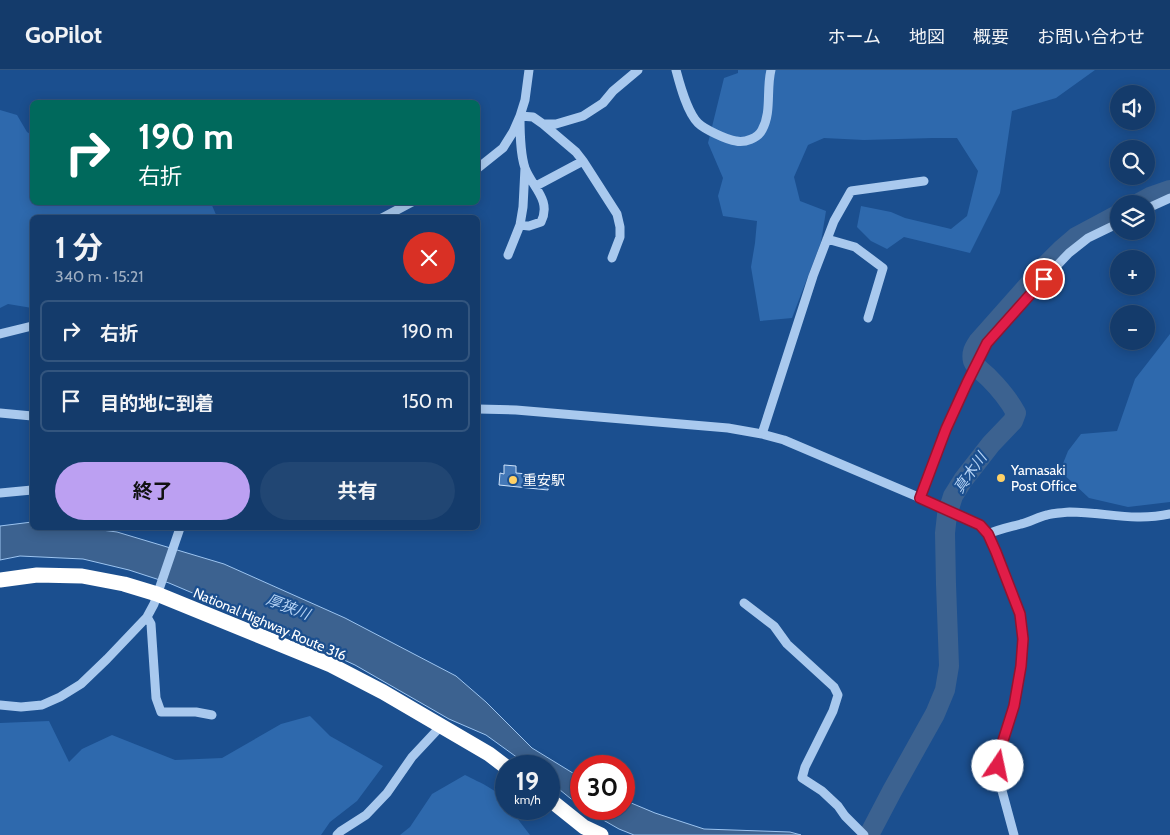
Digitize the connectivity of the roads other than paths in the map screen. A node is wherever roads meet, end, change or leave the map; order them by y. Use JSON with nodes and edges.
{"nodes":[{"id":1,"x":528,"y":70,"type":"edge"},
{"id":2,"x":638,"y":70,"type":"edge"},
{"id":3,"x":676,"y":70,"type":"edge"},
{"id":4,"x":770,"y":70,"type":"edge"},
{"id":5,"x":525,"y":100,"type":"junction"},
{"id":6,"x":520,"y":116,"type":"junction"},
{"id":7,"x":533,"y":117,"type":"junction"},
{"id":8,"x":543,"y":124,"type":"junction"},
{"id":9,"x":583,"y":161,"type":"junction"},
{"id":10,"x":480,"y":166,"type":"edge"},
{"id":11,"x":525,"y":168,"type":"junction"},
{"id":12,"x":924,"y":181,"type":"dead end"},
{"id":13,"x":536,"y":186,"type":"junction"},
{"id":14,"x":1170,"y":198,"type":"edge"},
{"id":15,"x":406,"y":205,"type":"edge"},
{"id":16,"x":1155,"y":205,"type":"edge"},
{"id":17,"x":388,"y":215,"type":"edge"},
{"id":18,"x":520,"y":225,"type":"junction"},
{"id":19,"x":1110,"y":227,"type":"edge"},
{"id":20,"x":827,"y":239,"type":"junction"},
{"id":21,"x":508,"y":255,"type":"dead end"},
{"id":22,"x":612,"y":258,"type":"dead end"},
{"id":23,"x":868,"y":318,"type":"dead end"},
{"id":24,"x":30,"y":326,"type":"edge"},
{"id":25,"x":0,"y":334,"type":"edge"},
{"id":26,"x":480,"y":409,"type":"edge"},
{"id":27,"x":0,"y":413,"type":"edge"},
{"id":28,"x":30,"y":416,"type":"edge"},
{"id":29,"x":762,"y":434,"type":"junction"},
{"id":30,"x":30,"y":490,"type":"edge"},
{"id":31,"x":0,"y":493,"type":"edge"},
{"id":32,"x":920,"y":498,"type":"junction"},
{"id":33,"x":1170,"y":514,"type":"edge"},
{"id":34,"x":179,"y":532,"type":"edge"},
{"id":35,"x":988,"y":534,"type":"junction"},
{"id":36,"x":0,"y":580,"type":"edge"},
{"id":37,"x":158,"y":591,"type":"junction"},
{"id":38,"x":744,"y":603,"type":"dead end"},
{"id":39,"x":147,"y":617,"type":"junction"},
{"id":40,"x":0,"y":705,"type":"edge"},
{"id":41,"x":212,"y":714,"type":"dead end"},
{"id":42,"x":441,"y":726,"type":"junction"},
{"id":43,"x":495,"y":758,"type":"edge"},
{"id":44,"x":560,"y":808,"type":"edge"},
{"id":45,"x":337,"y":835,"type":"edge"},
{"id":46,"x":601,"y":835,"type":"edge"},
{"id":47,"x":864,"y":835,"type":"edge"},
{"id":48,"x":1014,"y":835,"type":"edge"}],
"edges":[{"from":1,"to":5,"type":"street"},
{"from":2,"to":8,"type":"street"},
{"from":3,"to":4,"type":"street"},
{"from":5,"to":6,"type":"street"},
{"from":5,"to":7,"type":"street"},
{"from":6,"to":7,"type":"street"},
{"from":6,"to":10,"type":"street"},
{"from":6,"to":11,"type":"street"},
{"from":7,"to":8,"type":"street"},
{"from":8,"to":9,"type":"street"},
{"from":9,"to":13,"type":"street"},
{"from":9,"to":22,"type":"street"},
{"from":11,"to":13,"type":"street"},
{"from":11,"to":18,"type":"street"},
{"from":12,"to":20,"type":"street"},
{"from":13,"to":18,"type":"street"},
{"from":14,"to":16,"type":"street"},
{"from":15,"to":17,"type":"street"},
{"from":18,"to":21,"type":"street"},
{"from":19,"to":32,"type":"street"},
{"from":20,"to":23,"type":"street"},
{"from":20,"to":29,"type":"street"},
{"from":24,"to":25,"type":"street"},
{"from":26,"to":29,"type":"street"},
{"from":27,"to":28,"type":"street"},
{"from":29,"to":32,"type":"street"},
{"from":30,"to":31,"type":"street"},
{"from":32,"to":35,"type":"street"},
{"from":33,"to":35,"type":"street"},
{"from":34,"to":37,"type":"street"},
{"from":35,"to":48,"type":"street"},
{"from":36,"to":37,"type":"highway","name":"National Highway Route 316"},
{"from":37,"to":39,"type":"street"},
{"from":37,"to":42,"type":"highway","name":"National Highway Route 316"},
{"from":38,"to":47,"type":"street"},
{"from":39,"to":40,"type":"street"},
{"from":39,"to":41,"type":"street"},
{"from":42,"to":43,"type":"highway","name":"National Highway Route 316"},
{"from":42,"to":45,"type":"street"},
{"from":44,"to":46,"type":"highway"}]}
